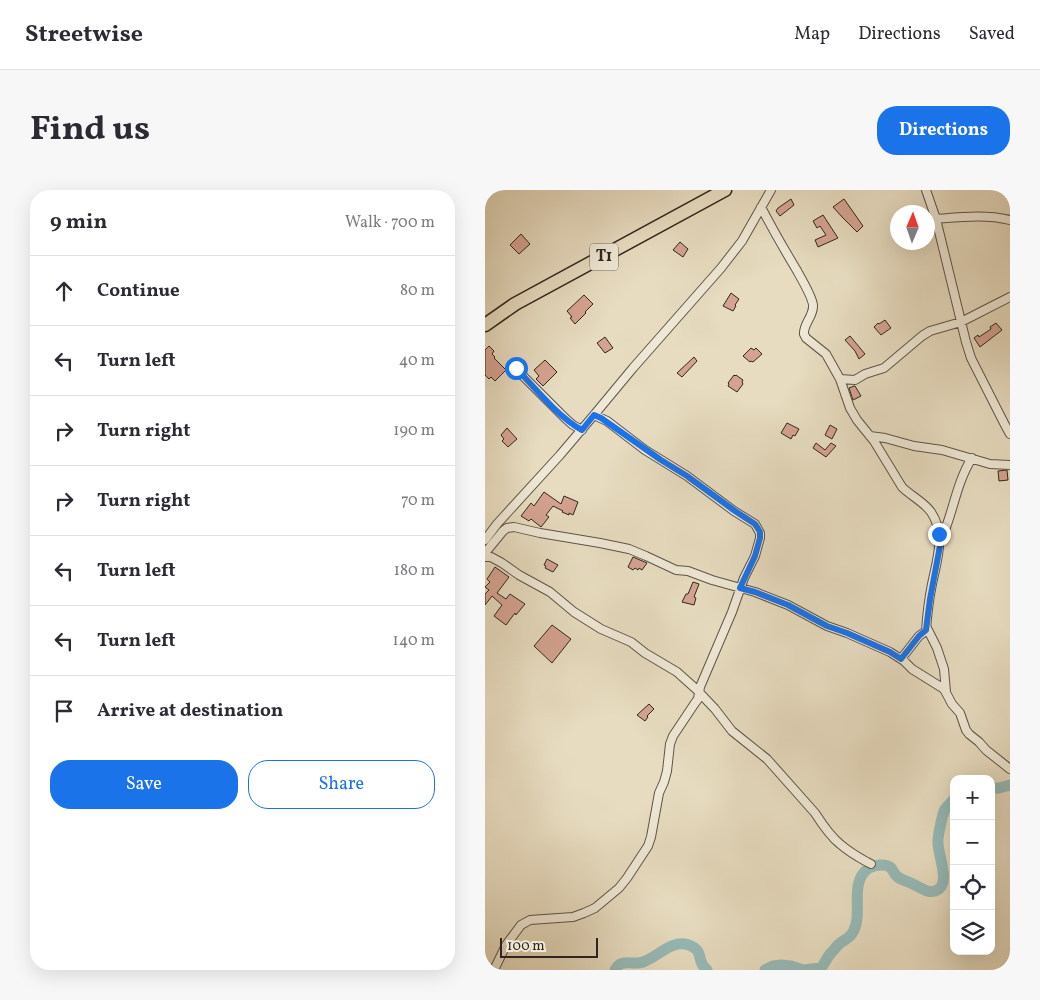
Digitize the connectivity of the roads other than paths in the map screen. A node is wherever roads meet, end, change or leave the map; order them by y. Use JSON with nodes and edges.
{"nodes":[{"id":1,"x":725,"y":190,"type":"edge"},
{"id":2,"x":771,"y":190,"type":"edge"},
{"id":3,"x":926,"y":190,"type":"edge"},
{"id":4,"x":761,"y":207,"type":"junction"},
{"id":5,"x":936,"y":219,"type":"junction"},
{"id":6,"x":1010,"y":220,"type":"edge"},
{"id":7,"x":1009,"y":299,"type":"edge"},
{"id":8,"x":961,"y":322,"type":"junction"},
{"id":9,"x":485,"y":325,"type":"edge"},
{"id":10,"x":516,"y":368,"type":"dead end"},
{"id":11,"x":840,"y":379,"type":"junction"},
{"id":12,"x":594,"y":415,"type":"junction"},
{"id":13,"x":582,"y":430,"type":"junction"},
{"id":14,"x":1010,"y":434,"type":"edge"},
{"id":15,"x":870,"y":436,"type":"junction"},
{"id":16,"x":972,"y":458,"type":"junction"},
{"id":17,"x":1010,"y":464,"type":"edge"},
{"id":18,"x":485,"y":540,"type":"edge"},
{"id":19,"x":940,"y":542,"type":"junction"},
{"id":20,"x":485,"y":553,"type":"edge"},
{"id":21,"x":485,"y":557,"type":"edge"},
{"id":22,"x":740,"y":588,"type":"junction"},
{"id":23,"x":927,"y":628,"type":"junction"},
{"id":24,"x":901,"y":659,"type":"junction"},
{"id":25,"x":946,"y":692,"type":"junction"},
{"id":26,"x":699,"y":693,"type":"junction"},
{"id":27,"x":1010,"y":769,"type":"edge"},
{"id":28,"x":871,"y":864,"type":"dead end"},
{"id":29,"x":494,"y":970,"type":"edge"}],
"edges":[{"from":1,"to":9,"type":"highway","number":"T1"},
{"from":2,"to":4,"type":"street"},
{"from":3,"to":5,"type":"street"},
{"from":4,"to":11,"type":"street"},
{"from":4,"to":12,"type":"street"},
{"from":5,"to":6,"type":"street"},
{"from":5,"to":8,"type":"street"},
{"from":7,"to":8,"type":"street"},
{"from":8,"to":11,"type":"street"},
{"from":8,"to":14,"type":"street"},
{"from":10,"to":13,"type":"street"},
{"from":11,"to":15,"type":"street"},
{"from":12,"to":13,"type":"street"},
{"from":12,"to":22,"type":"street"},
{"from":13,"to":18,"type":"street"},
{"from":15,"to":16,"type":"street"},
{"from":15,"to":19,"type":"street"},
{"from":16,"to":17,"type":"street"},
{"from":16,"to":19,"type":"street"},
{"from":19,"to":23,"type":"street"},
{"from":20,"to":22,"type":"street"},
{"from":21,"to":26,"type":"street"},
{"from":22,"to":24,"type":"street"},
{"from":22,"to":26,"type":"street"},
{"from":23,"to":24,"type":"street"},
{"from":23,"to":25,"type":"street"},
{"from":24,"to":25,"type":"street"},
{"from":25,"to":27,"type":"street"},
{"from":26,"to":28,"type":"street"},
{"from":26,"to":29,"type":"street"}]}
